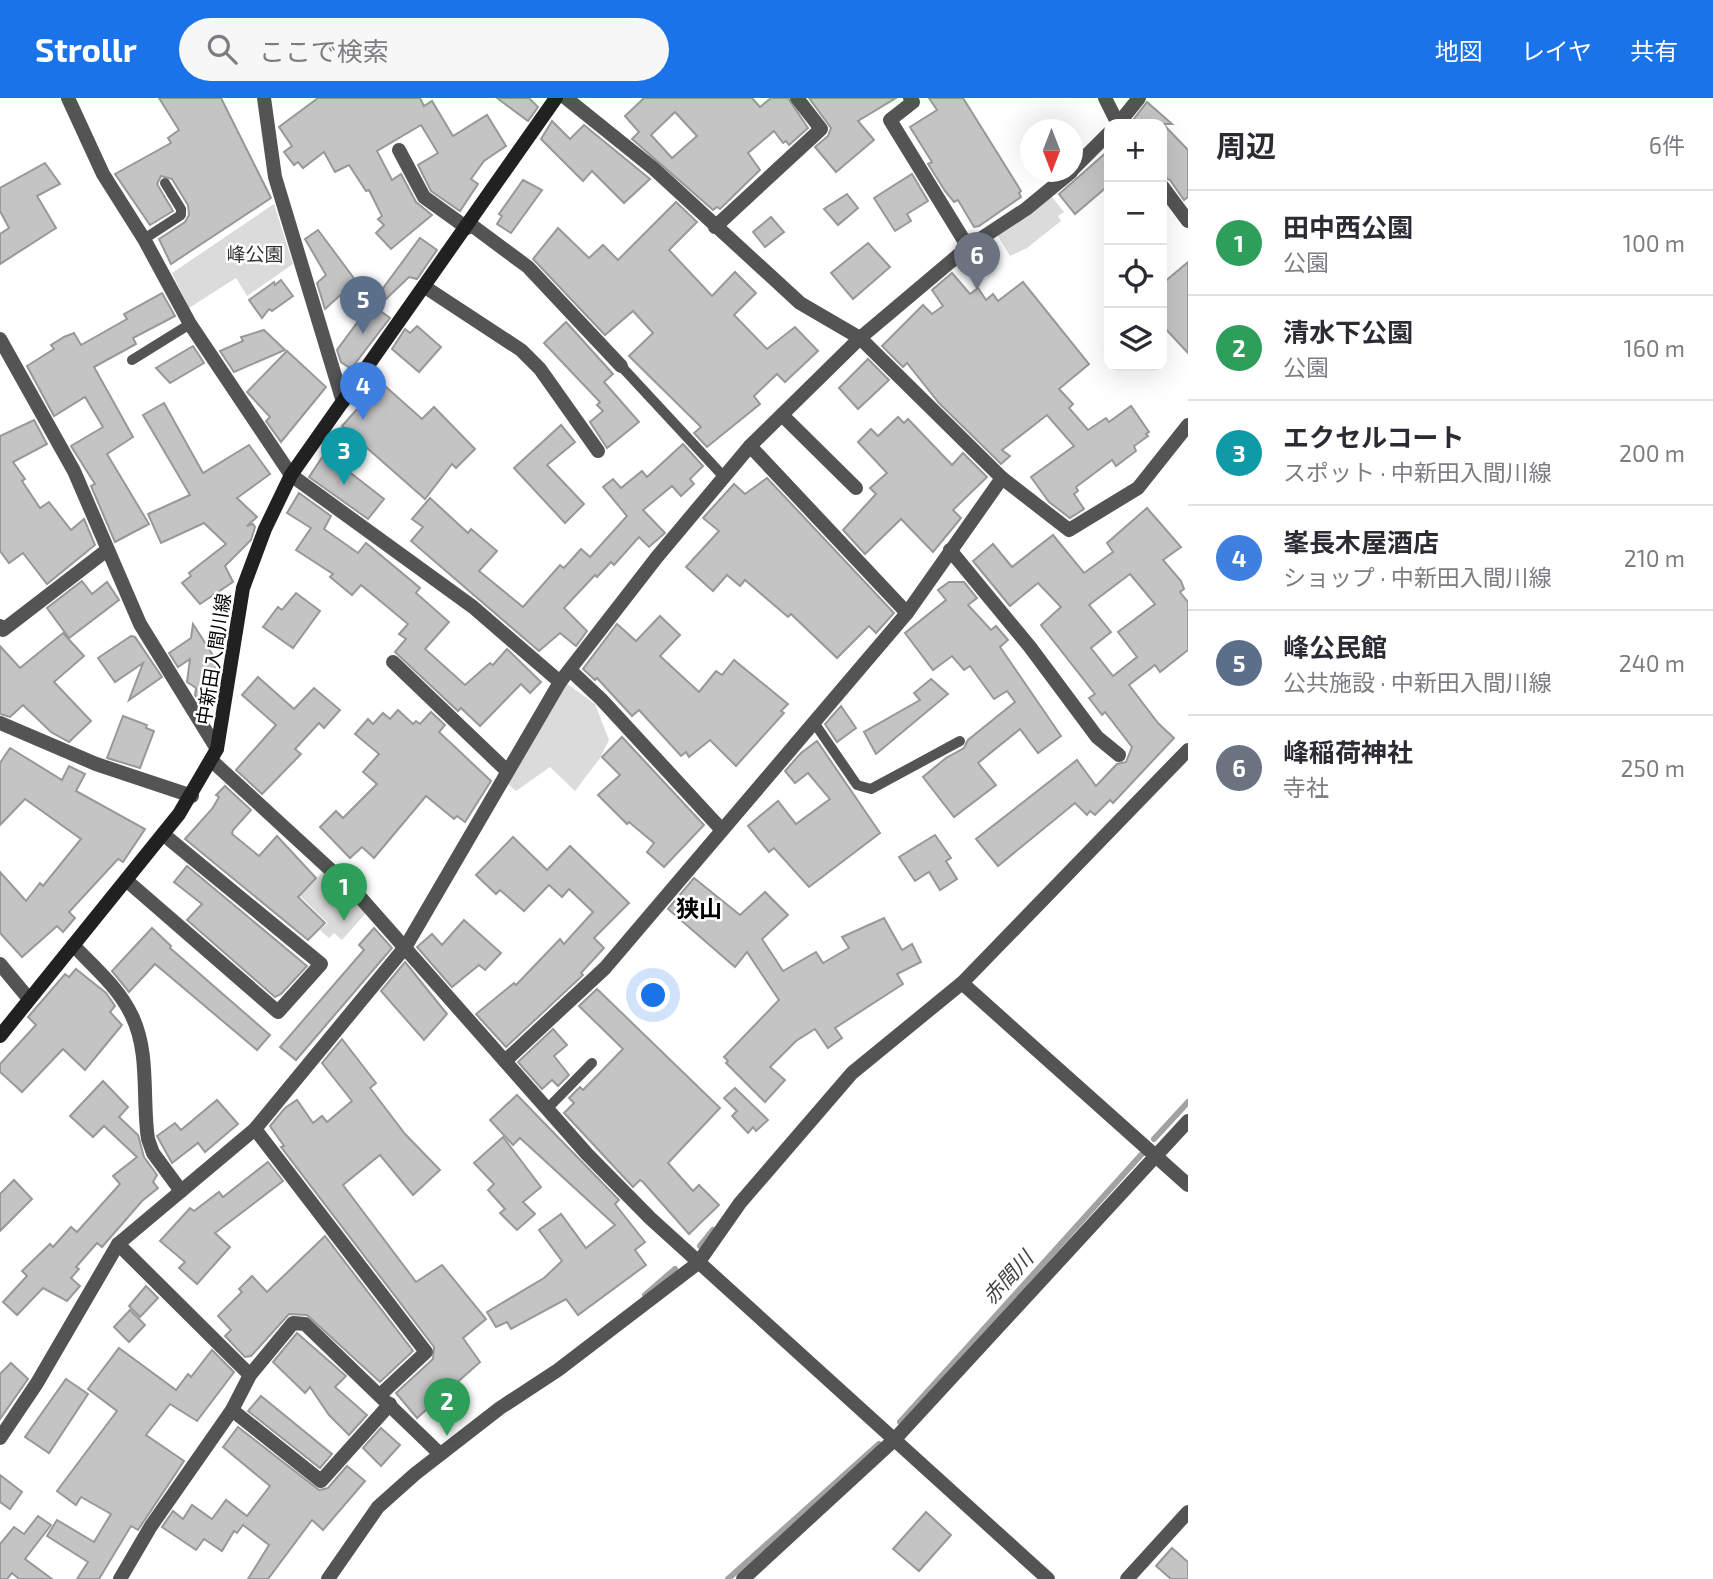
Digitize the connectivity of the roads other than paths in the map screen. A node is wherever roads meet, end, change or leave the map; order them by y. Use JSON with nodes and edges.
{"nodes":[{"id":1,"x":68,"y":98,"type":"edge"},
{"id":2,"x":264,"y":98,"type":"edge"},
{"id":3,"x":555,"y":98,"type":"edge"},
{"id":4,"x":566,"y":98,"type":"edge"},
{"id":5,"x":797,"y":98,"type":"edge"},
{"id":6,"x":910,"y":98,"type":"edge"},
{"id":7,"x":1105,"y":98,"type":"edge"},
{"id":8,"x":1139,"y":98,"type":"edge"},
{"id":9,"x":1121,"y":119,"type":"edge"},
{"id":10,"x":1125,"y":119,"type":"edge"},
{"id":11,"x":1104,"y":138,"type":"edge"},
{"id":12,"x":400,"y":150,"type":"dead end"},
{"id":13,"x":1083,"y":160,"type":"edge"},
{"id":14,"x":1059,"y":182,"type":"edge"},
{"id":15,"x":165,"y":183,"type":"dead end"},
{"id":16,"x":1167,"y":193,"type":"edge"},
{"id":17,"x":1188,"y":221,"type":"edge"},
{"id":18,"x":468,"y":226,"type":"junction"},
{"id":19,"x":715,"y":227,"type":"junction"},
{"id":20,"x":144,"y":239,"type":"junction"},
{"id":21,"x":968,"y":247,"type":"junction"},
{"id":22,"x":425,"y":287,"type":"junction"},
{"id":23,"x":190,"y":324,"type":"junction"},
{"id":24,"x":860,"y":338,"type":"junction"},
{"id":25,"x":0,"y":339,"type":"edge"},
{"id":26,"x":132,"y":360,"type":"dead end"},
{"id":27,"x":621,"y":366,"type":"joint"},
{"id":28,"x":343,"y":402,"type":"junction"},
{"id":29,"x":782,"y":415,"type":"junction"},
{"id":30,"x":1188,"y":425,"type":"edge"},
{"id":31,"x":750,"y":446,"type":"junction"},
{"id":32,"x":598,"y":450,"type":"dead end"},
{"id":33,"x":291,"y":475,"type":"junction"},
{"id":34,"x":724,"y":477,"type":"junction"},
{"id":35,"x":1002,"y":478,"type":"junction"},
{"id":36,"x":856,"y":488,"type":"dead end"},
{"id":37,"x":107,"y":550,"type":"junction"},
{"id":38,"x":950,"y":550,"type":"junction"},
{"id":39,"x":907,"y":613,"type":"junction"},
{"id":40,"x":0,"y":626,"type":"edge"},
{"id":41,"x":393,"y":662,"type":"dead end"},
{"id":42,"x":565,"y":676,"type":"junction"},
{"id":43,"x":813,"y":721,"type":"junction"},
{"id":44,"x":0,"y":723,"type":"edge"},
{"id":45,"x":960,"y":741,"type":"dead end"},
{"id":46,"x":1188,"y":750,"type":"edge"},
{"id":47,"x":214,"y":754,"type":"junction"},
{"id":48,"x":1119,"y":755,"type":"dead end"},
{"id":49,"x":508,"y":771,"type":"junction"},
{"id":50,"x":192,"y":796,"type":"junction"},
{"id":51,"x":721,"y":829,"type":"junction"},
{"id":52,"x":163,"y":834,"type":"junction"},
{"id":53,"x":125,"y":880,"type":"junction"},
{"id":54,"x":73,"y":946,"type":"junction"},
{"id":55,"x":406,"y":946,"type":"junction"},
{"id":56,"x":0,"y":964,"type":"edge"},
{"id":57,"x":962,"y":984,"type":"junction"},
{"id":58,"x":29,"y":999,"type":"junction"},
{"id":59,"x":0,"y":1036,"type":"edge"},
{"id":60,"x":505,"y":1062,"type":"junction"},
{"id":61,"x":592,"y":1063,"type":"dead end"},
{"id":62,"x":547,"y":1109,"type":"junction"},
{"id":63,"x":1188,"y":1121,"type":"edge"},
{"id":64,"x":255,"y":1129,"type":"junction"},
{"id":65,"x":1156,"y":1156,"type":"junction"},
{"id":66,"x":1188,"y":1185,"type":"edge"},
{"id":67,"x":181,"y":1191,"type":"junction"},
{"id":68,"x":118,"y":1244,"type":"junction"},
{"id":69,"x":698,"y":1263,"type":"junction"},
{"id":70,"x":250,"y":1375,"type":"junction"},
{"id":71,"x":385,"y":1399,"type":"junction"},
{"id":72,"x":232,"y":1410,"type":"junction"},
{"id":73,"x":0,"y":1438,"type":"edge"},
{"id":74,"x":894,"y":1440,"type":"junction"},
{"id":75,"x":440,"y":1454,"type":"junction"},
{"id":76,"x":1188,"y":1512,"type":"edge"},
{"id":77,"x":120,"y":1579,"type":"edge"},
{"id":78,"x":328,"y":1579,"type":"edge"},
{"id":79,"x":743,"y":1579,"type":"edge"},
{"id":80,"x":1048,"y":1579,"type":"edge"},
{"id":81,"x":1127,"y":1579,"type":"edge"}],
"edges":[{"from":1,"to":20,"type":"street"},
{"from":2,"to":28,"type":"street"},
{"from":3,"to":18,"type":"main road","name":"中新田入間川線"},
{"from":4,"to":19,"type":"street"},
{"from":5,"to":19,"type":"street"},
{"from":6,"to":21,"type":"street"},
{"from":7,"to":9,"type":"street"},
{"from":8,"to":10,"type":"street"},
{"from":11,"to":13,"type":"street"},
{"from":12,"to":18,"type":"street"},
{"from":14,"to":21,"type":"street"},
{"from":15,"to":20,"type":"lane"},
{"from":16,"to":17,"type":"street"},
{"from":18,"to":22,"type":"main road","name":"中新田入間川線"},
{"from":18,"to":27,"type":"street"},
{"from":19,"to":24,"type":"street"},
{"from":20,"to":23,"type":"street"},
{"from":21,"to":24,"type":"street"},
{"from":22,"to":28,"type":"main road","name":"中新田入間川線"},
{"from":22,"to":32,"type":"street"},
{"from":23,"to":26,"type":"lane"},
{"from":23,"to":33,"type":"street"},
{"from":24,"to":29,"type":"street"},
{"from":24,"to":35,"type":"street"},
{"from":25,"to":37,"type":"street"},
{"from":27,"to":34,"type":"lane"},
{"from":28,"to":33,"type":"main road","name":"中新田入間川線"},
{"from":29,"to":31,"type":"street"},
{"from":29,"to":36,"type":"street"},
{"from":30,"to":35,"type":"street"},
{"from":31,"to":34,"type":"street"},
{"from":31,"to":39,"type":"street"},
{"from":33,"to":42,"type":"street"},
{"from":33,"to":47,"type":"main road","name":"中新田入間川線"},
{"from":34,"to":42,"type":"street"},
{"from":35,"to":38,"type":"street"},
{"from":37,"to":40,"type":"street"},
{"from":37,"to":47,"type":"street"},
{"from":38,"to":39,"type":"street"},
{"from":38,"to":48,"type":"street"},
{"from":39,"to":43,"type":"street"},
{"from":41,"to":49,"type":"street"},
{"from":42,"to":49,"type":"street"},
{"from":42,"to":51,"type":"street"},
{"from":43,"to":45,"type":"lane"},
{"from":43,"to":51,"type":"street"},
{"from":44,"to":50,"type":"street"},
{"from":46,"to":57,"type":"street"},
{"from":47,"to":50,"type":"main road","name":"中新田入間川線"},
{"from":47,"to":55,"type":"street"},
{"from":49,"to":55,"type":"street"},
{"from":50,"to":52,"type":"main road","name":"中新田入間川線"},
{"from":51,"to":60,"type":"street"},
{"from":52,"to":53,"type":"main road","name":"中新田入間川線"},
{"from":52,"to":53,"type":"street"},
{"from":53,"to":54,"type":"main road","name":"中新田入間川線"},
{"from":54,"to":58,"type":"main road","name":"中新田入間川線"},
{"from":54,"to":67,"type":"street"},
{"from":55,"to":60,"type":"street"},
{"from":55,"to":64,"type":"street"},
{"from":56,"to":58,"type":"street"},
{"from":57,"to":65,"type":"street"},
{"from":57,"to":69,"type":"street"},
{"from":58,"to":59,"type":"main road","name":"中新田入間川線"},
{"from":60,"to":62,"type":"street"},
{"from":61,"to":62,"type":"lane"},
{"from":62,"to":69,"type":"street"},
{"from":63,"to":65,"type":"street"},
{"from":64,"to":67,"type":"street"},
{"from":64,"to":71,"type":"street"},
{"from":65,"to":66,"type":"street"},
{"from":65,"to":74,"type":"street"},
{"from":67,"to":68,"type":"street"},
{"from":68,"to":70,"type":"street"},
{"from":68,"to":73,"type":"street"},
{"from":69,"to":74,"type":"street"},
{"from":69,"to":75,"type":"street"},
{"from":70,"to":71,"type":"street"},
{"from":70,"to":72,"type":"street"},
{"from":71,"to":72,"type":"street"},
{"from":71,"to":75,"type":"street"},
{"from":72,"to":77,"type":"street"},
{"from":74,"to":79,"type":"street"},
{"from":74,"to":80,"type":"street"},
{"from":75,"to":78,"type":"street"},
{"from":76,"to":81,"type":"street"}]}
